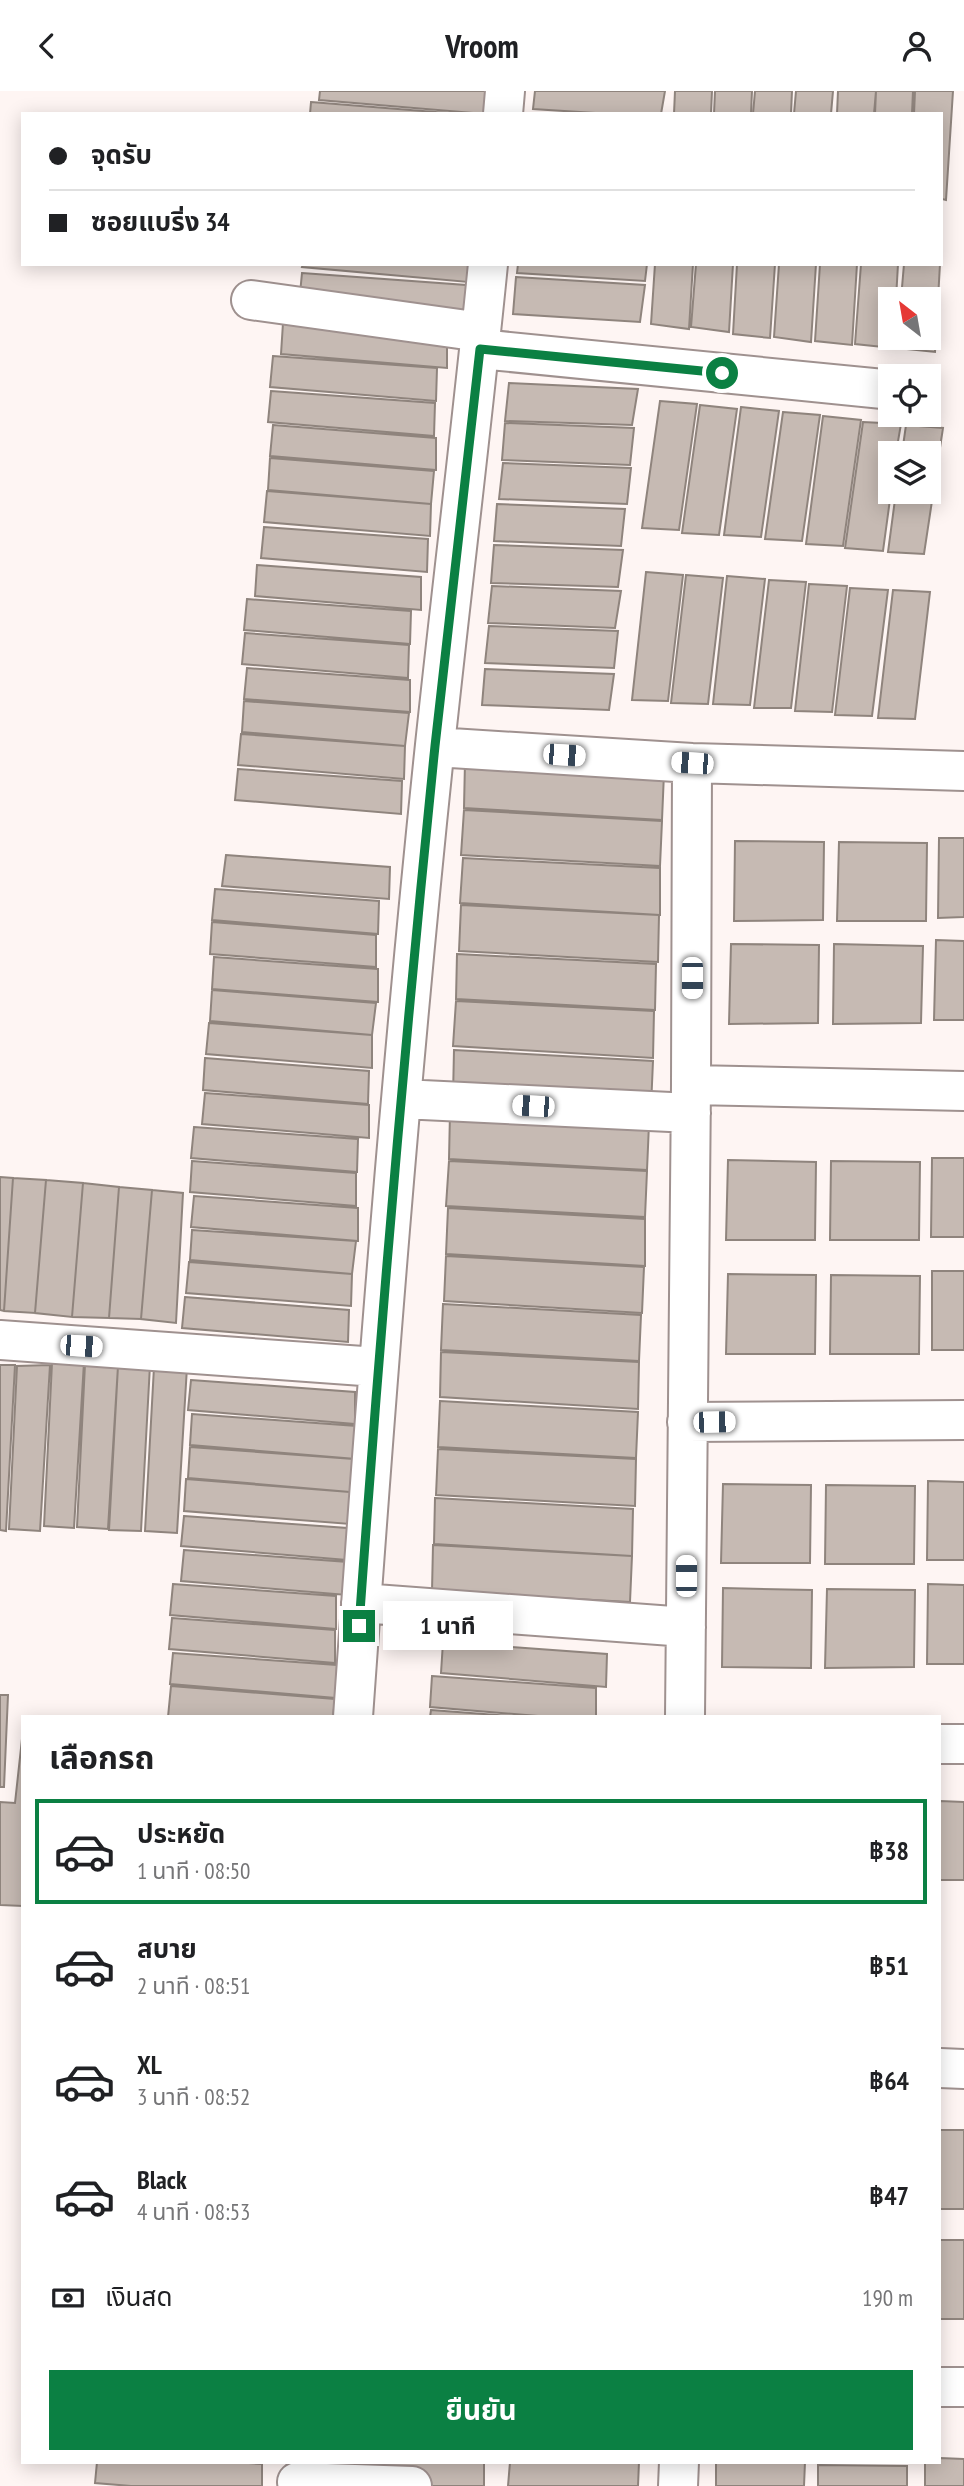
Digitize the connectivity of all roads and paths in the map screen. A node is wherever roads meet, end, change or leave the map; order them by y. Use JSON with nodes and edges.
{"nodes":[{"id":1,"x":505,"y":91,"type":"edge"},
{"id":2,"x":503,"y":112,"type":"edge"},
{"id":3,"x":488,"y":266,"type":"edge"},
{"id":4,"x":251,"y":300,"type":"dead end"},
{"id":5,"x":481,"y":340,"type":"junction"},
{"id":6,"x":878,"y":388,"type":"edge"},
{"id":7,"x":435,"y":747,"type":"junction"},
{"id":8,"x":692,"y":763,"type":"junction"},
{"id":9,"x":964,"y":771,"type":"edge"},
{"id":10,"x":964,"y":1091,"type":"edge"},
{"id":11,"x":402,"y":1099,"type":"junction"},
{"id":12,"x":691,"y":1099,"type":"junction"},
{"id":13,"x":0,"y":1340,"type":"edge"},
{"id":14,"x":377,"y":1367,"type":"junction"},
{"id":15,"x":964,"y":1420,"type":"edge"},
{"id":16,"x":687,"y":1422,"type":"junction"},
{"id":17,"x":361,"y":1603,"type":"junction"},
{"id":18,"x":686,"y":1627,"type":"junction"},
{"id":19,"x":353,"y":1715,"type":"edge"},
{"id":20,"x":685,"y":1715,"type":"edge"},
{"id":21,"x":941,"y":1744,"type":"edge"},
{"id":22,"x":964,"y":1744,"type":"edge"},
{"id":23,"x":941,"y":2068,"type":"edge"},
{"id":24,"x":964,"y":2069,"type":"edge"},
{"id":25,"x":941,"y":2387,"type":"edge"},
{"id":26,"x":964,"y":2388,"type":"edge"},
{"id":27,"x":678,"y":2464,"type":"edge"},
{"id":28,"x":298,"y":2477,"type":"edge"},
{"id":29,"x":412,"y":2486,"type":"edge"},
{"id":30,"x":678,"y":2486,"type":"edge"}],
"edges":[{"from":1,"to":2,"type":"street"},
{"from":3,"to":5,"type":"street"},
{"from":4,"to":5,"type":"street"},
{"from":5,"to":6,"type":"street"},
{"from":5,"to":7,"type":"street"},
{"from":7,"to":8,"type":"street"},
{"from":7,"to":11,"type":"street"},
{"from":8,"to":9,"type":"street"},
{"from":8,"to":12,"type":"street"},
{"from":10,"to":12,"type":"street"},
{"from":11,"to":12,"type":"street"},
{"from":11,"to":14,"type":"street"},
{"from":12,"to":16,"type":"street"},
{"from":13,"to":14,"type":"street"},
{"from":14,"to":17,"type":"street"},
{"from":15,"to":16,"type":"street"},
{"from":16,"to":18,"type":"street"},
{"from":17,"to":18,"type":"street"},
{"from":17,"to":19,"type":"street"},
{"from":18,"to":20,"type":"street"},
{"from":21,"to":22,"type":"street"},
{"from":23,"to":24,"type":"street"},
{"from":25,"to":26,"type":"street"},
{"from":27,"to":30,"type":"street"},
{"from":28,"to":29,"type":"street"}]}
